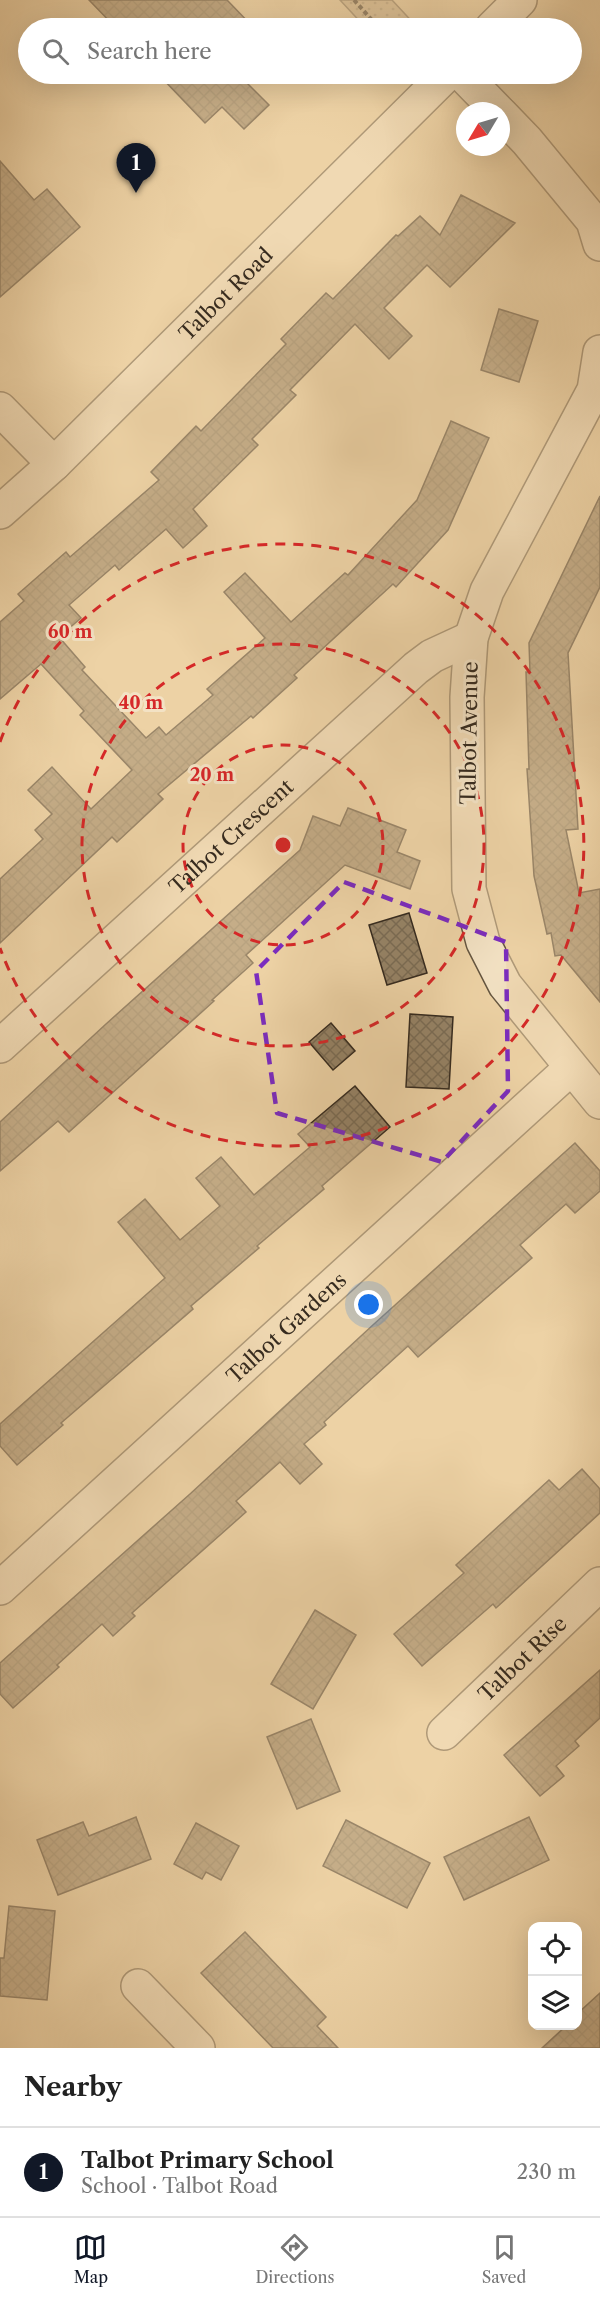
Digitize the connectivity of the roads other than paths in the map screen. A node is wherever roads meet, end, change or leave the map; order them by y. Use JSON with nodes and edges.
{"nodes":[{"id":1,"x":520,"y":0,"type":"edge"},
{"id":2,"x":502,"y":18,"type":"edge"},
{"id":3,"x":437,"y":84,"type":"edge"},
{"id":4,"x":472,"y":84,"type":"edge"},
{"id":5,"x":490,"y":102,"type":"edge"},
{"id":6,"x":510,"y":123,"type":"edge"},
{"id":7,"x":600,"y":244,"type":"edge"},
{"id":8,"x":600,"y":352,"type":"edge"},
{"id":9,"x":0,"y":409,"type":"edge"},
{"id":10,"x":54,"y":464,"type":"junction"},
{"id":11,"x":0,"y":512,"type":"edge"},
{"id":12,"x":471,"y":638,"type":"junction"},
{"id":13,"x":0,"y":1046,"type":"edge"},
{"id":14,"x":571,"y":1068,"type":"junction"},
{"id":15,"x":600,"y":1102,"type":"edge"},
{"id":16,"x":600,"y":1584,"type":"edge"},
{"id":17,"x":0,"y":1588,"type":"edge"},
{"id":18,"x":444,"y":1733,"type":"dead end"},
{"id":19,"x":138,"y":1986,"type":"dead end"},
{"id":20,"x":198,"y":2048,"type":"edge"}],
"edges":[{"from":1,"to":2,"type":"street"},
{"from":3,"to":10,"type":"street","name":"Talbot Road"},
{"from":4,"to":5,"type":"street"},
{"from":6,"to":7,"type":"street"},
{"from":8,"to":12,"type":"street","name":"Talbot Avenue"},
{"from":9,"to":10,"type":"street"},
{"from":10,"to":11,"type":"street","name":"Talbot Road"},
{"from":12,"to":13,"type":"street","name":"Talbot Crescent"},
{"from":12,"to":14,"type":"street","name":"Talbot Avenue"},
{"from":14,"to":15,"type":"street","name":"Talbot Avenue"},
{"from":14,"to":17,"type":"street","name":"Talbot Gardens"},
{"from":16,"to":18,"type":"street","name":"Talbot Rise"},
{"from":19,"to":20,"type":"street"}]}
